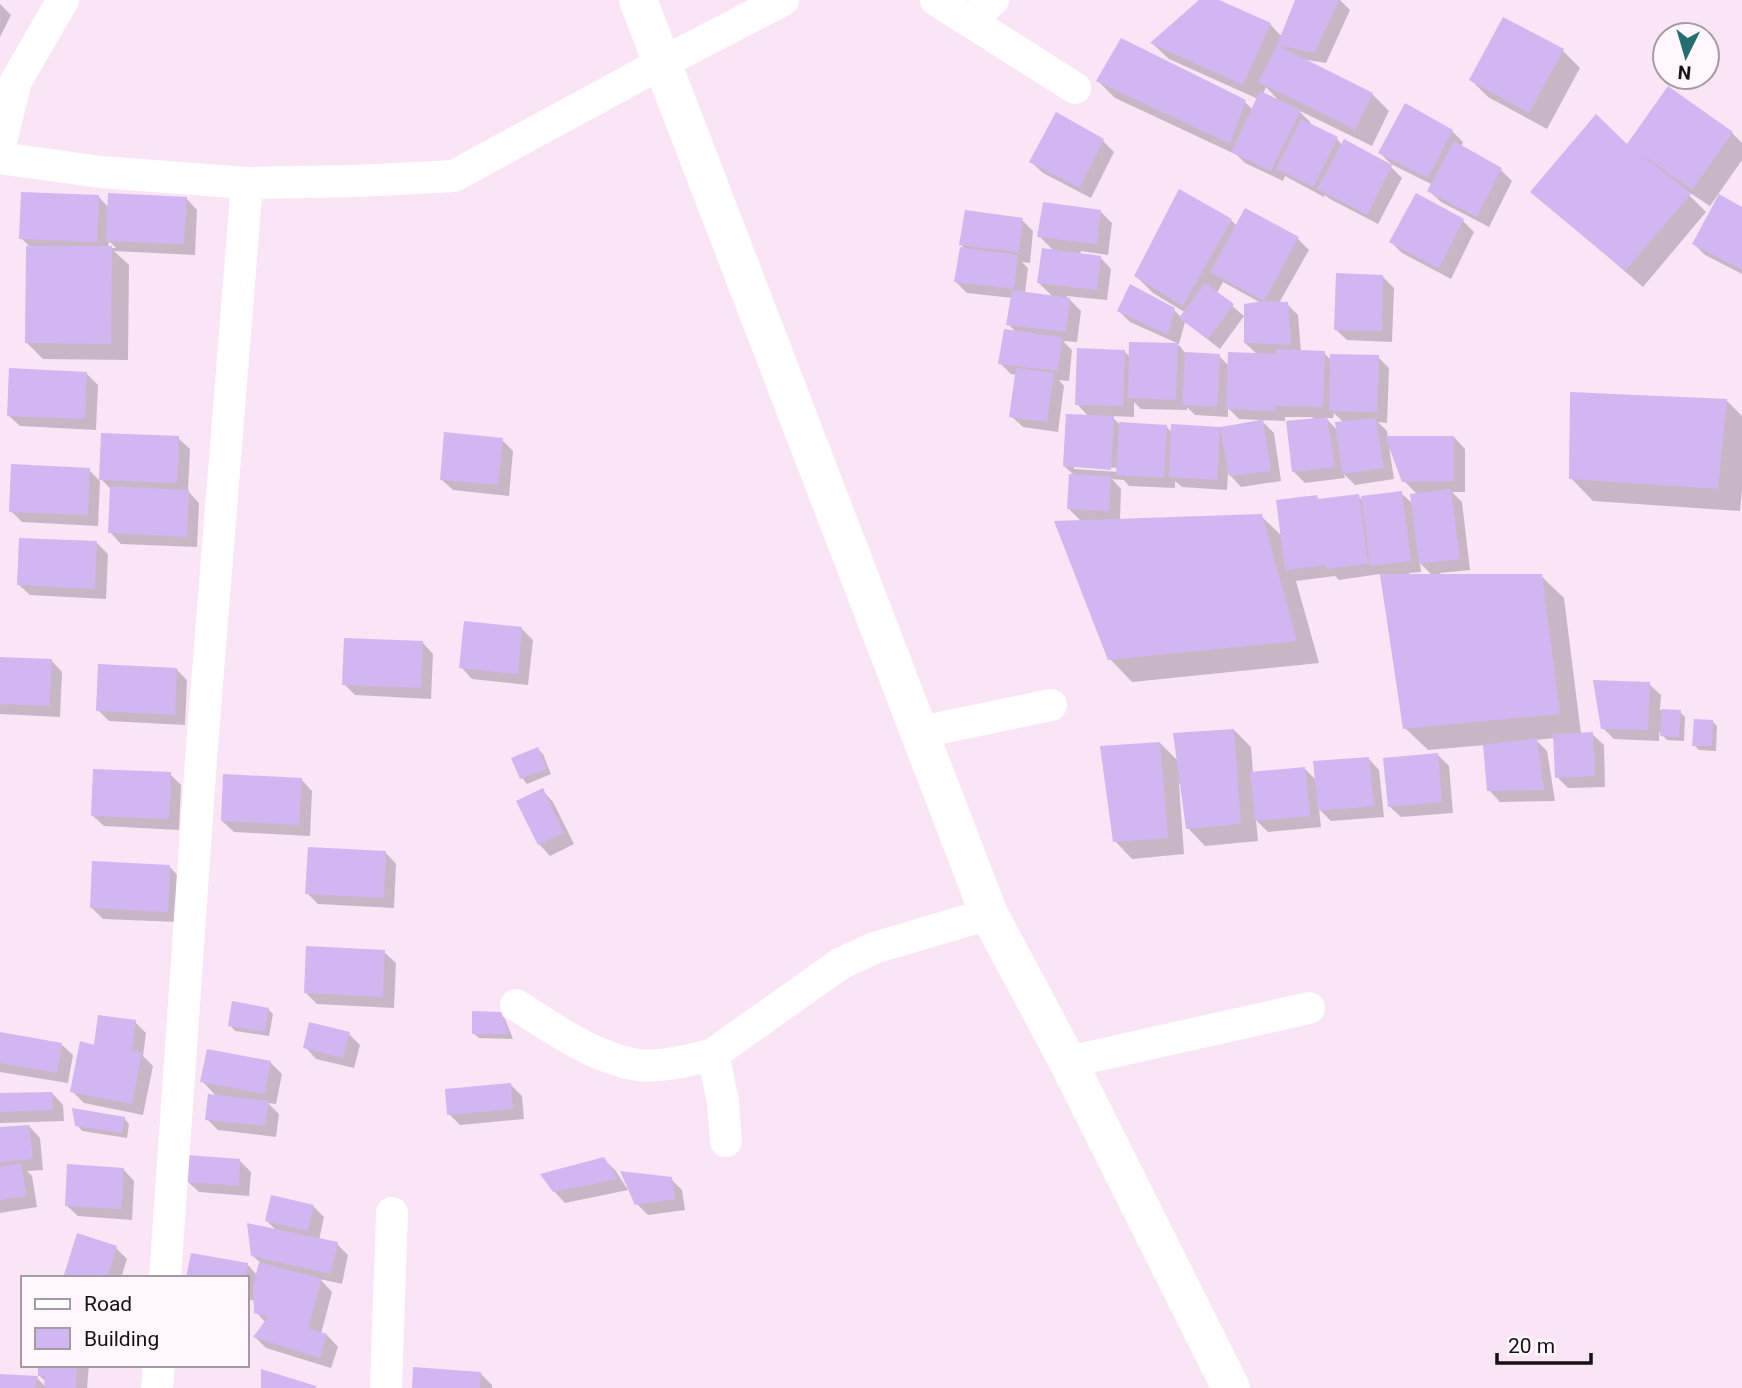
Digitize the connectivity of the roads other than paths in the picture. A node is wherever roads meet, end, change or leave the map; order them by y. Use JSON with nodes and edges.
{"nodes":[{"id":1,"x":63,"y":0,"type":"edge"},
{"id":2,"x":638,"y":0,"type":"edge"},
{"id":3,"x":783,"y":0,"type":"edge"},
{"id":4,"x":936,"y":0,"type":"edge"},
{"id":5,"x":993,"y":0,"type":"edge"},
{"id":6,"x":970,"y":21,"type":"junction"},
{"id":7,"x":663,"y":63,"type":"junction"},
{"id":8,"x":1074,"y":88,"type":"dead end"},
{"id":9,"x":0,"y":145,"type":"edge"},
{"id":10,"x":0,"y":158,"type":"edge"},
{"id":11,"x":247,"y":183,"type":"junction"},
{"id":12,"x":1051,"y":705,"type":"dead end"},
{"id":13,"x":921,"y":732,"type":"junction"},
{"id":14,"x":989,"y":914,"type":"junction"},
{"id":15,"x":516,"y":1005,"type":"dead end"},
{"id":16,"x":1309,"y":1008,"type":"dead end"},
{"id":17,"x":713,"y":1054,"type":"junction"},
{"id":18,"x":1068,"y":1062,"type":"junction"},
{"id":19,"x":726,"y":1141,"type":"dead end"},
{"id":20,"x":392,"y":1213,"type":"dead end"},
{"id":21,"x":165,"y":1276,"type":"edge"},
{"id":22,"x":159,"y":1367,"type":"edge"},
{"id":23,"x":157,"y":1388,"type":"edge"},
{"id":24,"x":386,"y":1388,"type":"edge"},
{"id":25,"x":1231,"y":1388,"type":"edge"}],
"edges":[{"from":1,"to":9,"type":"street"},
{"from":2,"to":7,"type":"main road"},
{"from":3,"to":7,"type":"street"},
{"from":4,"to":6,"type":"street"},
{"from":5,"to":6,"type":"street"},
{"from":6,"to":8,"type":"street"},
{"from":7,"to":11,"type":"street"},
{"from":7,"to":13,"type":"main road"},
{"from":10,"to":11,"type":"street"},
{"from":11,"to":21,"type":"street"},
{"from":12,"to":13,"type":"street"},
{"from":13,"to":14,"type":"main road"},
{"from":14,"to":17,"type":"street"},
{"from":14,"to":18,"type":"main road"},
{"from":15,"to":17,"type":"street"},
{"from":16,"to":18,"type":"street"},
{"from":17,"to":19,"type":"street"},
{"from":18,"to":25,"type":"main road"},
{"from":20,"to":24,"type":"street"},
{"from":22,"to":23,"type":"street"}]}
